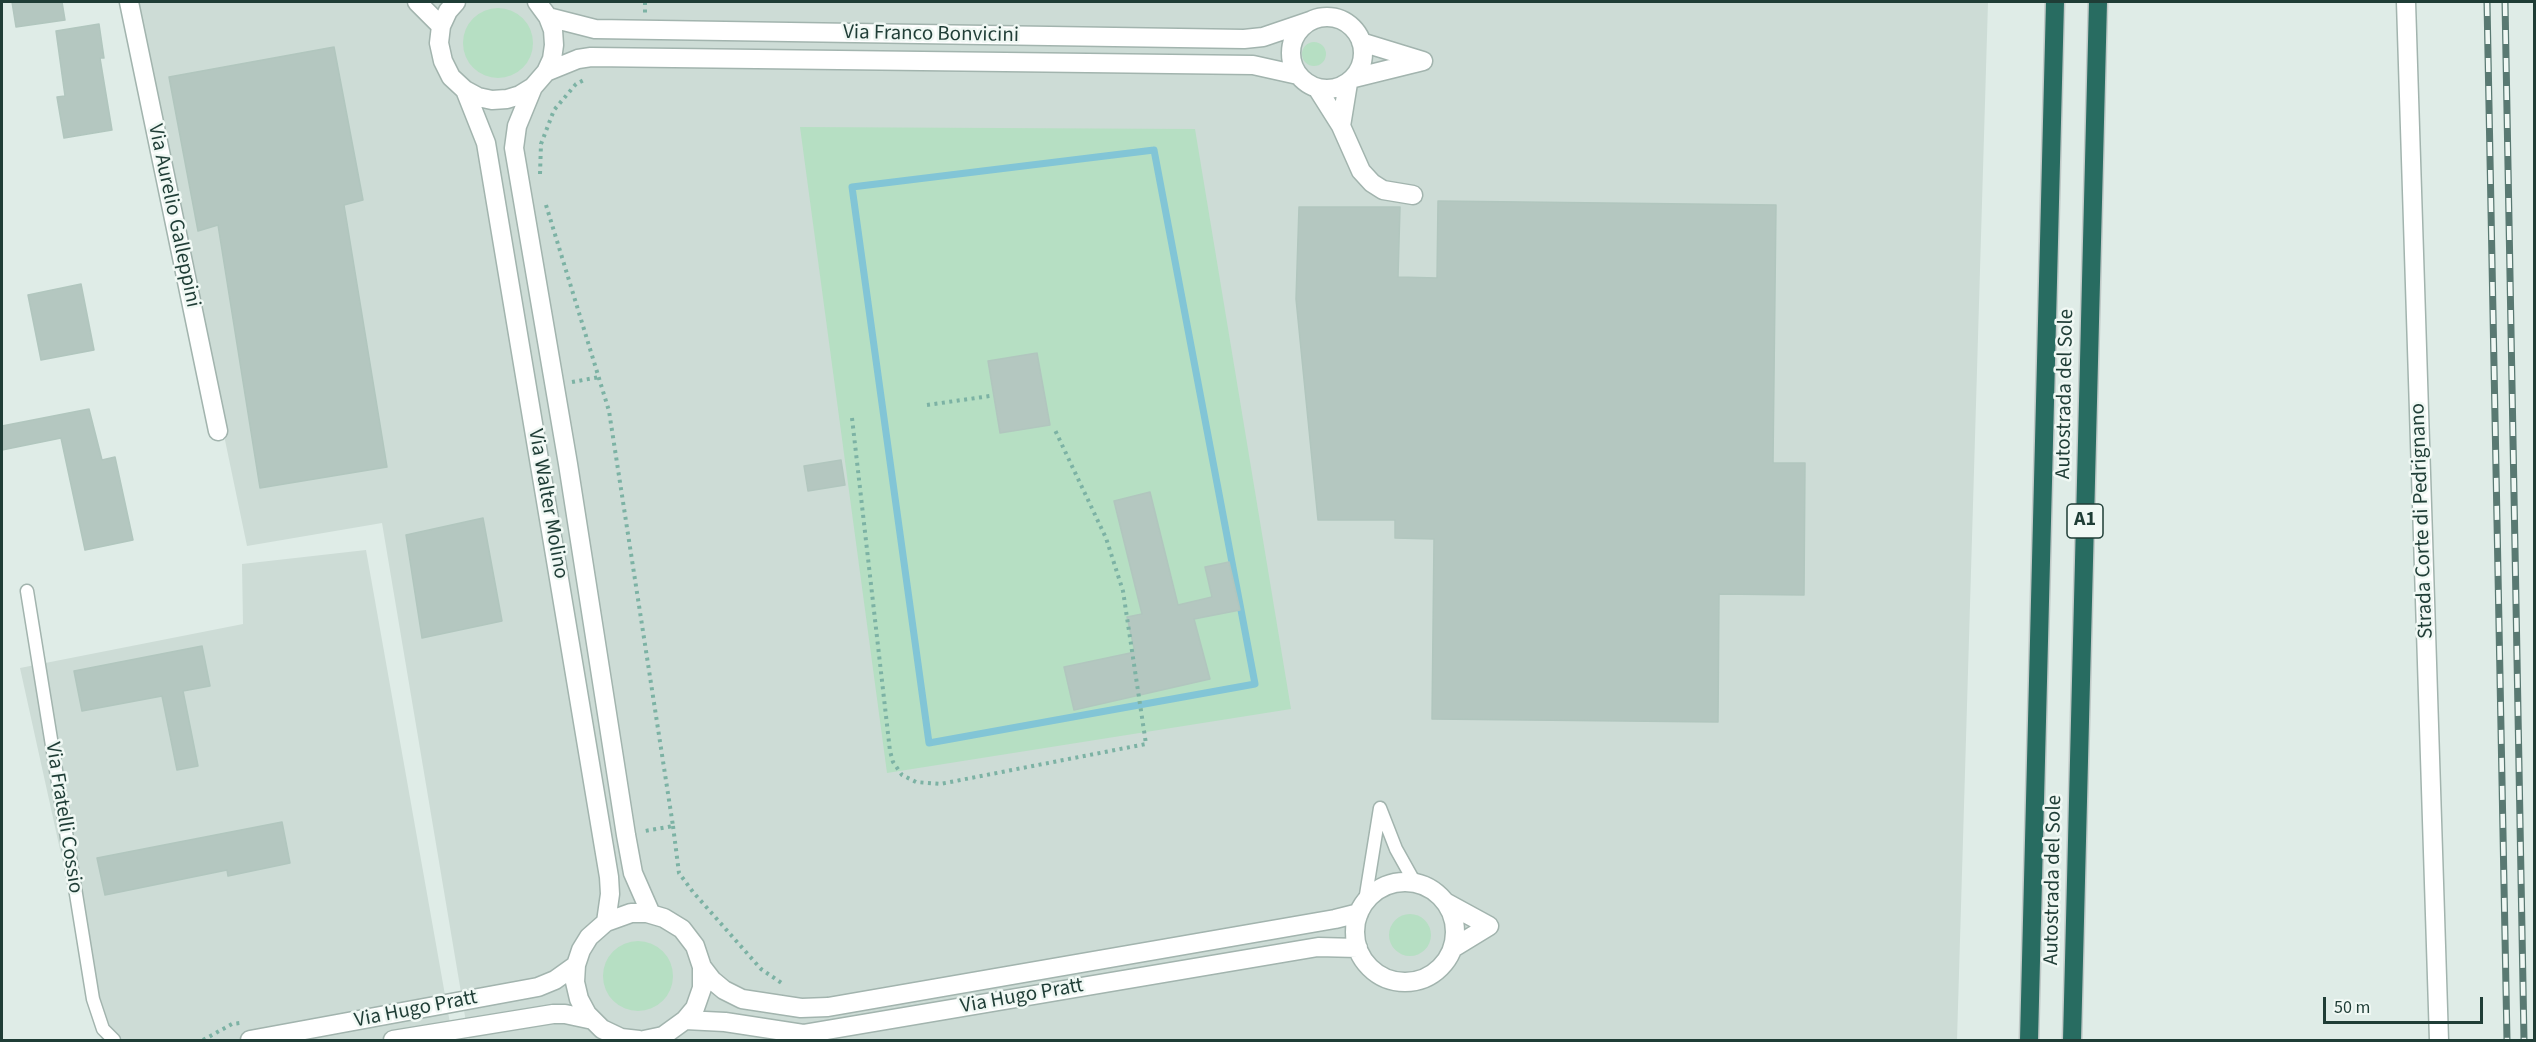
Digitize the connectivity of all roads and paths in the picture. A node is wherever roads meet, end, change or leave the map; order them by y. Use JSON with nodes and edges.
{"nodes":[{"id":1,"x":129,"y":2,"type":"edge"},
{"id":2,"x":417,"y":2,"type":"edge"},
{"id":3,"x":456,"y":2,"type":"edge"},
{"id":4,"x":537,"y":2,"type":"edge"},
{"id":5,"x":645,"y":2,"type":"edge"},
{"id":6,"x":2055,"y":2,"type":"edge"},
{"id":7,"x":2098,"y":2,"type":"edge"},
{"id":8,"x":2406,"y":2,"type":"edge"},
{"id":9,"x":548,"y":17,"type":"junction"},
{"id":10,"x":1313,"y":20,"type":"junction"},
{"id":11,"x":441,"y":26,"type":"junction"},
{"id":12,"x":645,"y":30,"type":"junction"},
{"id":13,"x":1361,"y":42,"type":"junction"},
{"id":14,"x":546,"y":72,"type":"junction"},
{"id":15,"x":1298,"y":75,"type":"junction"},
{"id":16,"x":588,"y":77,"type":"dead end"},
{"id":17,"x":1351,"y":80,"type":"junction"},
{"id":18,"x":533,"y":87,"type":"junction"},
{"id":19,"x":1317,"y":88,"type":"junction"},
{"id":20,"x":465,"y":90,"type":"junction"},
{"id":21,"x":1341,"y":126,"type":"junction"},
{"id":22,"x":541,"y":182,"type":"dead end"},
{"id":23,"x":1413,"y":195,"type":"dead end"},
{"id":24,"x":544,"y":200,"type":"dead end"},
{"id":25,"x":990,"y":396,"type":"dead end"},
{"id":26,"x":927,"y":405,"type":"dead end"},
{"id":27,"x":852,"y":418,"type":"dead end"},
{"id":28,"x":1054,"y":428,"type":"dead end"},
{"id":29,"x":218,"y":431,"type":"dead end"},
{"id":30,"x":27,"y":591,"type":"dead end"},
{"id":31,"x":673,"y":826,"type":"junction"},
{"id":32,"x":626,"y":835,"type":"junction"},
{"id":33,"x":1415,"y":883,"type":"junction"},
{"id":34,"x":1445,"y":902,"type":"junction"},
{"id":35,"x":1362,"y":907,"type":"junction"},
{"id":36,"x":651,"y":914,"type":"junction"},
{"id":37,"x":606,"y":922,"type":"junction"},
{"id":38,"x":1358,"y":948,"type":"junction"},
{"id":39,"x":1453,"y":948,"type":"junction"},
{"id":40,"x":576,"y":965,"type":"junction"},
{"id":41,"x":702,"y":966,"type":"junction"},
{"id":42,"x":789,"y":988,"type":"dead end"},
{"id":43,"x":593,"y":1020,"type":"junction"},
{"id":44,"x":685,"y":1020,"type":"junction"},
{"id":45,"x":114,"y":1041,"type":"edge"},
{"id":46,"x":250,"y":1041,"type":"edge"},
{"id":47,"x":393,"y":1041,"type":"edge"},
{"id":48,"x":642,"y":1041,"type":"edge"},
{"id":49,"x":2029,"y":1041,"type":"edge"},
{"id":50,"x":2072,"y":1041,"type":"edge"},
{"id":51,"x":2439,"y":1041,"type":"edge"}],
"edges":[{"from":1,"to":29,"type":"street","name":"Via Aurelio Galleppini"},
{"from":2,"to":11,"type":"street"},
{"from":3,"to":11,"type":"street"},
{"from":4,"to":9,"type":"street","name":"Via Walter Molino"},
{"from":5,"to":12,"type":"path"},
{"from":6,"to":49,"type":"highway","name":"Autostrada del Sole","number":"A1"},
{"from":7,"to":50,"type":"highway","name":"Autostrada del Sole","number":"A1"},
{"from":8,"to":51,"type":"street","name":"Strada Corte di Pedrignano"},
{"from":9,"to":12,"type":"street","name":"Via Franco Bonvicini"},
{"from":9,"to":14,"type":"street","name":"Via Walter Molino"},
{"from":10,"to":12,"type":"street","name":"Via Franco Bonvicini"},
{"from":10,"to":13,"type":"street","name":"Via Franco Bonvicini"},
{"from":10,"to":15,"type":"street"},
{"from":11,"to":20,"type":"street","name":"Via Walter Molino"},
{"from":13,"to":17,"type":"street"},
{"from":13,"to":17,"type":"street"},
{"from":14,"to":15,"type":"street","name":"Via Franco Bonvicini"},
{"from":14,"to":18,"type":"street","name":"Via Walter Molino"},
{"from":15,"to":19,"type":"street","name":"Via Franco Bonvicini"},
{"from":16,"to":22,"type":"path"},
{"from":17,"to":19,"type":"street"},
{"from":17,"to":21,"type":"street"},
{"from":18,"to":20,"type":"street","name":"Via Walter Molino"},
{"from":18,"to":32,"type":"street","name":"Via Walter Molino"},
{"from":19,"to":21,"type":"street"},
{"from":20,"to":37,"type":"street","name":"Via Walter Molino"},
{"from":21,"to":23,"type":"street"},
{"from":24,"to":31,"type":"path"},
{"from":25,"to":26,"type":"path"},
{"from":27,"to":28,"type":"path"},
{"from":30,"to":45,"type":"lane","name":"Via Fratelli Cossio"},
{"from":31,"to":32,"type":"path"},
{"from":31,"to":42,"type":"path"},
{"from":32,"to":36,"type":"street","name":"Via Walter Molino"},
{"from":33,"to":34,"type":"street"},
{"from":33,"to":35,"type":"street"},
{"from":33,"to":35,"type":"lane"},
{"from":34,"to":39,"type":"street"},
{"from":34,"to":39,"type":"street"},
{"from":35,"to":38,"type":"street"},
{"from":35,"to":41,"type":"street","name":"Via Hugo Pratt"},
{"from":36,"to":37,"type":"street"},
{"from":36,"to":41,"type":"street"},
{"from":37,"to":40,"type":"street"},
{"from":38,"to":39,"type":"street"},
{"from":38,"to":44,"type":"street","name":"Via Hugo Pratt"},
{"from":40,"to":43,"type":"street"},
{"from":40,"to":46,"type":"street","name":"Via Hugo Pratt"},
{"from":41,"to":44,"type":"street"},
{"from":43,"to":47,"type":"street","name":"Via Hugo Pratt"},
{"from":43,"to":48,"type":"street"},
{"from":44,"to":48,"type":"street"}]}
